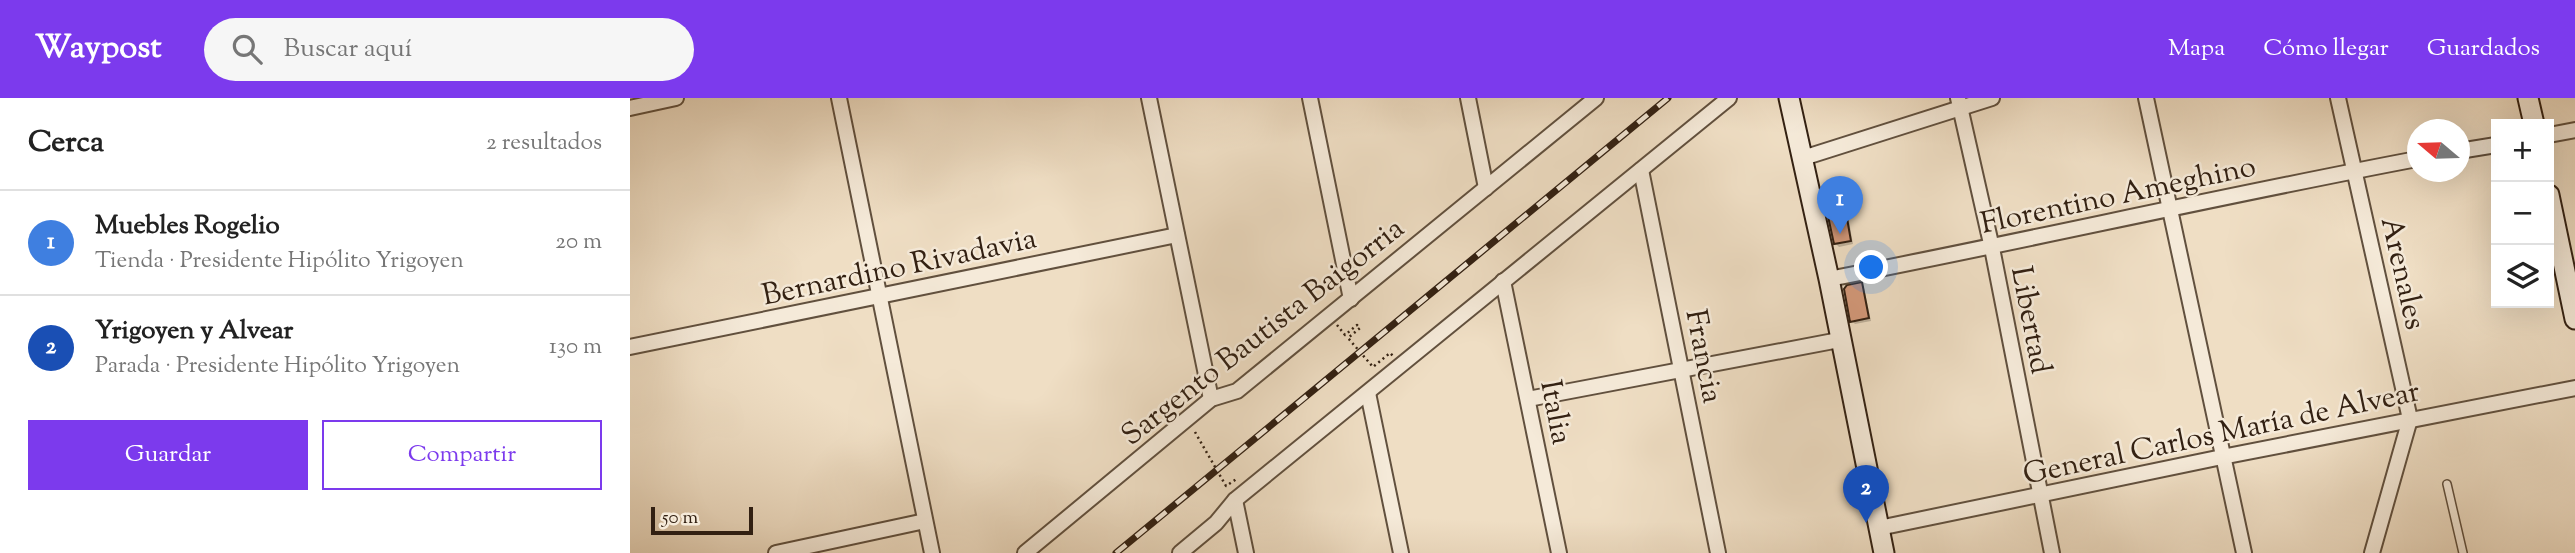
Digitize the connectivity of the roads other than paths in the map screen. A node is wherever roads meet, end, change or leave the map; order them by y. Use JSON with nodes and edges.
{"nodes":[{"id":1,"x":676,"y":98,"type":"edge"},
{"id":2,"x":839,"y":98,"type":"edge"},
{"id":3,"x":1149,"y":98,"type":"edge"},
{"id":4,"x":1310,"y":98,"type":"edge"},
{"id":5,"x":1468,"y":98,"type":"edge"},
{"id":6,"x":1595,"y":98,"type":"edge"},
{"id":7,"x":1728,"y":98,"type":"edge"},
{"id":8,"x":1788,"y":98,"type":"edge"},
{"id":9,"x":1992,"y":98,"type":"edge"},
{"id":10,"x":2146,"y":98,"type":"edge"},
{"id":11,"x":2338,"y":98,"type":"edge"},
{"id":12,"x":2528,"y":98,"type":"edge"},
{"id":13,"x":1959,"y":104,"type":"edge"},
{"id":14,"x":630,"y":108,"type":"edge"},
{"id":15,"x":2533,"y":119,"type":"edge"},
{"id":16,"x":2575,"y":130,"type":"edge"},
{"id":17,"x":2554,"y":134,"type":"edge"},
{"id":18,"x":2491,"y":146,"type":"edge"},
{"id":19,"x":2470,"y":150,"type":"edge"},
{"id":20,"x":1803,"y":158,"type":"junction"},
{"id":21,"x":2407,"y":161,"type":"edge"},
{"id":22,"x":1641,"y":170,"type":"junction"},
{"id":23,"x":2355,"y":171,"type":"junction"},
{"id":24,"x":1486,"y":188,"type":"junction"},
{"id":25,"x":2171,"y":207,"type":"junction"},
{"id":26,"x":2554,"y":219,"type":"edge"},
{"id":27,"x":1177,"y":235,"type":"junction"},
{"id":28,"x":1992,"y":248,"type":"junction"},
{"id":29,"x":1829,"y":279,"type":"junction"},
{"id":30,"x":1503,"y":281,"type":"junction"},
{"id":31,"x":880,"y":298,"type":"junction"},
{"id":32,"x":1351,"y":299,"type":"junction"},
{"id":33,"x":2575,"y":319,"type":"edge"},
{"id":34,"x":1839,"y":340,"type":"junction"},
{"id":35,"x":630,"y":347,"type":"edge"},
{"id":36,"x":1681,"y":370,"type":"junction"},
{"id":37,"x":2575,"y":388,"type":"edge"},
{"id":38,"x":1368,"y":393,"type":"junction"},
{"id":39,"x":1211,"y":399,"type":"junction"},
{"id":40,"x":1528,"y":399,"type":"junction"},
{"id":41,"x":2410,"y":419,"type":"junction"},
{"id":42,"x":2222,"y":457,"type":"junction"},
{"id":43,"x":2447,"y":484,"type":"dead end"},
{"id":44,"x":2039,"y":496,"type":"junction"},
{"id":45,"x":1235,"y":500,"type":"junction"},
{"id":46,"x":925,"y":521,"type":"junction"},
{"id":47,"x":1879,"y":528,"type":"junction"},
{"id":48,"x":776,"y":553,"type":"edge"},
{"id":49,"x":932,"y":553,"type":"edge"},
{"id":50,"x":1025,"y":553,"type":"edge"},
{"id":51,"x":1180,"y":553,"type":"edge"},
{"id":52,"x":1246,"y":553,"type":"edge"},
{"id":53,"x":1401,"y":553,"type":"edge"},
{"id":54,"x":1559,"y":553,"type":"edge"},
{"id":55,"x":1718,"y":553,"type":"edge"},
{"id":56,"x":1884,"y":553,"type":"edge"},
{"id":57,"x":2052,"y":553,"type":"edge"},
{"id":58,"x":2244,"y":553,"type":"edge"},
{"id":59,"x":2372,"y":553,"type":"edge"},
{"id":60,"x":2463,"y":553,"type":"edge"}],
"edges":[{"from":1,"to":14,"type":"street"},
{"from":2,"to":31,"type":"street"},
{"from":3,"to":27,"type":"street"},
{"from":4,"to":32,"type":"street"},
{"from":5,"to":24,"type":"street"},
{"from":6,"to":24,"type":"street","name":"Sargento Bautista Baigorria"},
{"from":7,"to":22,"type":"street"},
{"from":8,"to":20,"type":"street"},
{"from":9,"to":13,"type":"street"},
{"from":10,"to":25,"type":"street"},
{"from":11,"to":23,"type":"street","name":"Arenales"},
{"from":12,"to":15,"type":"street"},
{"from":13,"to":20,"type":"street"},
{"from":13,"to":28,"type":"street","name":"Libertad"},
{"from":16,"to":17,"type":"street"},
{"from":18,"to":19,"type":"street"},
{"from":20,"to":29,"type":"street"},
{"from":21,"to":23,"type":"street","name":"Florentino Ameghino"},
{"from":22,"to":30,"type":"street"},
{"from":22,"to":36,"type":"street","name":"Francia"},
{"from":23,"to":25,"type":"street","name":"Florentino Ameghino"},
{"from":23,"to":41,"type":"street","name":"Arenales"},
{"from":24,"to":32,"type":"street","name":"Sargento Bautista Baigorria"},
{"from":25,"to":28,"type":"street","name":"Florentino Ameghino"},
{"from":25,"to":42,"type":"street"},
{"from":26,"to":33,"type":"street"},
{"from":27,"to":31,"type":"street","name":"Bernardino Rivadavia"},
{"from":27,"to":39,"type":"street"},
{"from":28,"to":29,"type":"street","name":"Florentino Ameghino"},
{"from":28,"to":44,"type":"street","name":"Libertad"},
{"from":29,"to":34,"type":"street"},
{"from":30,"to":38,"type":"street"},
{"from":30,"to":40,"type":"street","name":"Italia"},
{"from":31,"to":35,"type":"street","name":"Bernardino Rivadavia"},
{"from":31,"to":46,"type":"street"},
{"from":32,"to":39,"type":"street","name":"Sargento Bautista Baigorria"},
{"from":34,"to":36,"type":"street"},
{"from":34,"to":47,"type":"street"},
{"from":36,"to":40,"type":"street"},
{"from":36,"to":55,"type":"street","name":"Francia"},
{"from":37,"to":41,"type":"street","name":"General Carlos María de Alvear"},
{"from":38,"to":45,"type":"street"},
{"from":38,"to":53,"type":"street"},
{"from":39,"to":50,"type":"street","name":"Sargento Bautista Baigorria"},
{"from":40,"to":54,"type":"street","name":"Italia"},
{"from":41,"to":42,"type":"street","name":"General Carlos María de Alvear"},
{"from":41,"to":59,"type":"street"},
{"from":42,"to":44,"type":"street","name":"General Carlos María de Alvear"},
{"from":42,"to":58,"type":"street"},
{"from":43,"to":60,"type":"lane"},
{"from":44,"to":47,"type":"street","name":"General Carlos María de Alvear"},
{"from":44,"to":57,"type":"street","name":"Libertad"},
{"from":45,"to":51,"type":"street"},
{"from":45,"to":52,"type":"street"},
{"from":46,"to":48,"type":"street"},
{"from":46,"to":49,"type":"street"},
{"from":47,"to":56,"type":"street"}]}
